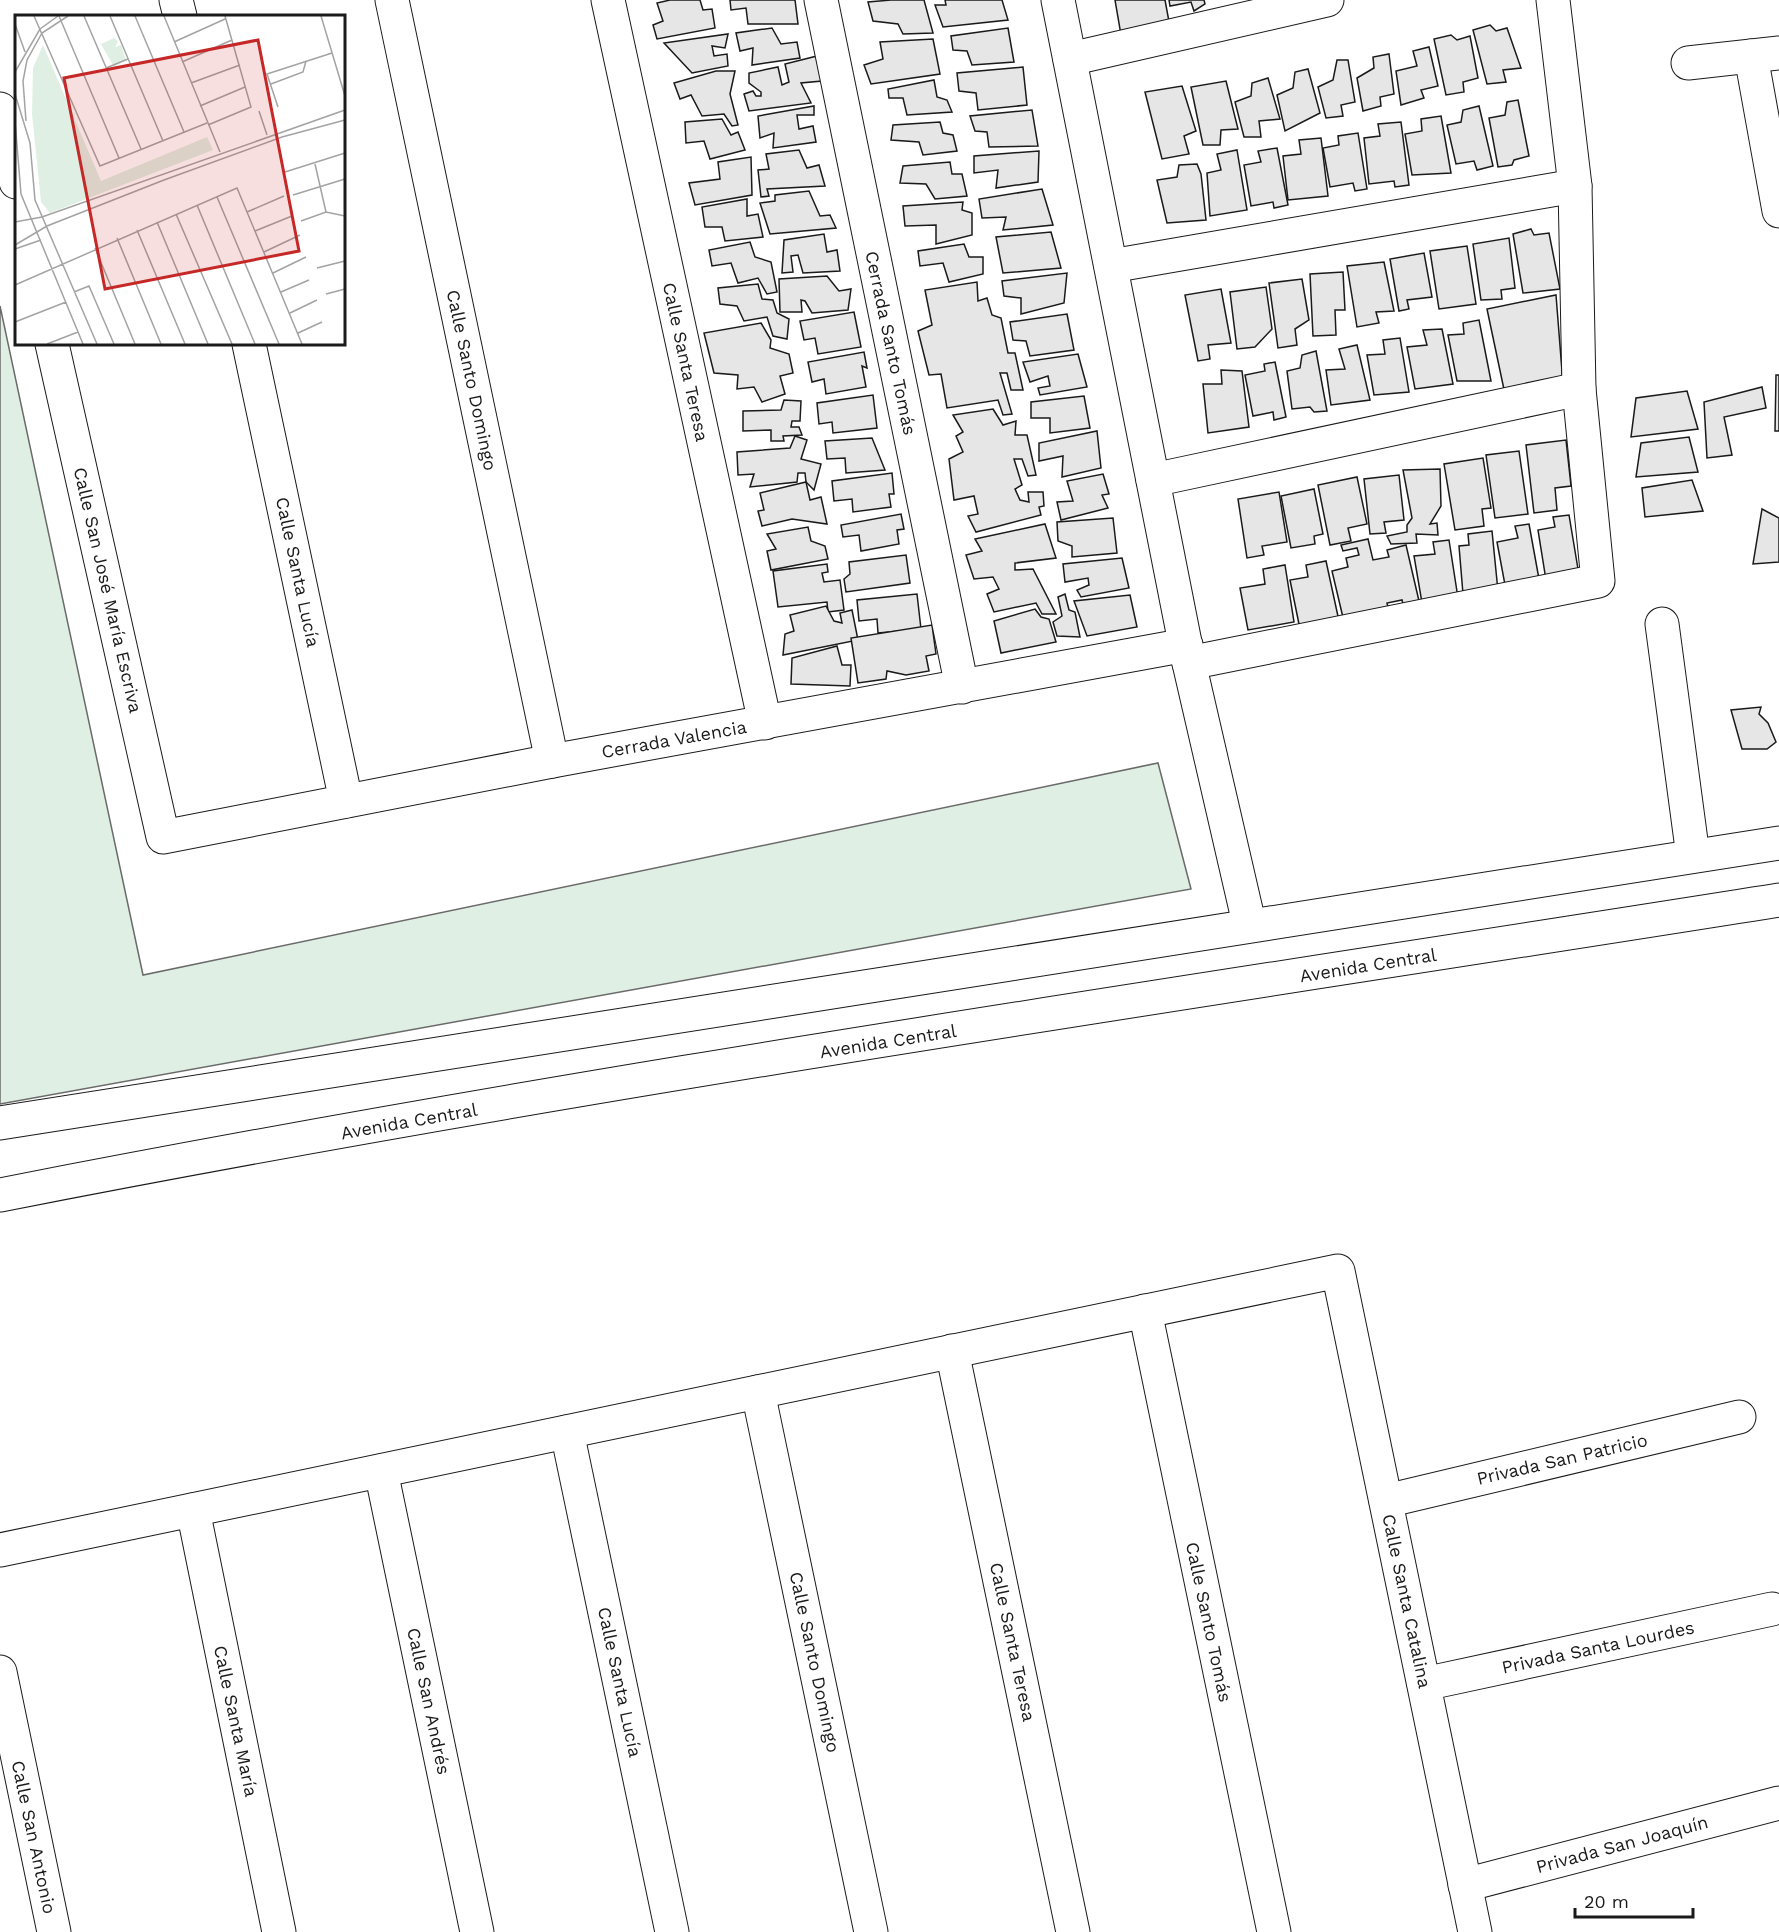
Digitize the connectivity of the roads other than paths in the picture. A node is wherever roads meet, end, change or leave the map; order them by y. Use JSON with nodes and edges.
{"nodes":[{"id":1,"x":176,"y":0,"type":"edge"},
{"id":2,"x":392,"y":0,"type":"edge"},
{"id":3,"x":608,"y":0,"type":"edge"},
{"id":4,"x":821,"y":0,"type":"edge"},
{"id":5,"x":1058,"y":0,"type":"edge"},
{"id":6,"x":1327,"y":0,"type":"edge"},
{"id":7,"x":1553,"y":0,"type":"edge"},
{"id":8,"x":180,"y":15,"type":"edge"},
{"id":9,"x":1765,"y":55,"type":"edge"},
{"id":10,"x":1070,"y":58,"type":"junction"},
{"id":11,"x":1689,"y":63,"type":"dead end"},
{"id":12,"x":0,"y":109,"type":"edge"},
{"id":13,"x":15,"y":178,"type":"edge"},
{"id":14,"x":1575,"y":186,"type":"junction"},
{"id":15,"x":1779,"y":211,"type":"edge"},
{"id":16,"x":1111,"y":266,"type":"junction"},
{"id":17,"x":52,"y":345,"type":"edge"},
{"id":18,"x":249,"y":345,"type":"edge"},
{"id":19,"x":1579,"y":389,"type":"junction"},
{"id":20,"x":1153,"y":480,"type":"junction"},
{"id":21,"x":1662,"y":624,"type":"dead end"},
{"id":22,"x":1188,"y":654,"type":"junction"},
{"id":23,"x":962,"y":687,"type":"junction"},
{"id":24,"x":765,"y":723,"type":"junction"},
{"id":25,"x":552,"y":760,"type":"junction"},
{"id":26,"x":346,"y":801,"type":"junction"},
{"id":27,"x":163,"y":837,"type":"joint"},
{"id":28,"x":1779,"y":843,"type":"edge"},
{"id":29,"x":1693,"y":856,"type":"junction"},
{"id":30,"x":1779,"y":900,"type":"edge"},
{"id":31,"x":1249,"y":923,"type":"junction"},
{"id":32,"x":0,"y":1123,"type":"edge"},
{"id":33,"x":0,"y":1195,"type":"edge"},
{"id":34,"x":1145,"y":1311,"type":"junction"},
{"id":35,"x":952,"y":1351,"type":"junction"},
{"id":36,"x":758,"y":1392,"type":"junction"},
{"id":37,"x":1739,"y":1417,"type":"dead end"},
{"id":38,"x":567,"y":1432,"type":"junction"},
{"id":39,"x":381,"y":1471,"type":"junction"},
{"id":40,"x":1386,"y":1501,"type":"junction"},
{"id":41,"x":193,"y":1510,"type":"junction"},
{"id":42,"x":0,"y":1550,"type":"edge"},
{"id":43,"x":1772,"y":1609,"type":"dead end"},
{"id":44,"x":0,"y":1672,"type":"edge"},
{"id":45,"x":1424,"y":1684,"type":"junction"},
{"id":46,"x":1779,"y":1803,"type":"edge"},
{"id":47,"x":1465,"y":1885,"type":"junction"},
{"id":48,"x":54,"y":1932,"type":"edge"},
{"id":49,"x":279,"y":1932,"type":"edge"},
{"id":50,"x":477,"y":1932,"type":"edge"},
{"id":51,"x":672,"y":1932,"type":"edge"},
{"id":52,"x":872,"y":1932,"type":"edge"},
{"id":53,"x":1073,"y":1932,"type":"edge"},
{"id":54,"x":1274,"y":1932,"type":"edge"},
{"id":55,"x":1475,"y":1932,"type":"edge"}],
"edges":[{"from":1,"to":8,"type":"street"},
{"from":2,"to":25,"type":"street","name":"Calle Santo Domingo"},
{"from":3,"to":24,"type":"street","name":"Calle Santa Teresa"},
{"from":4,"to":23,"type":"street","name":"Cerrada Santo Tomás"},
{"from":5,"to":10,"type":"street"},
{"from":6,"to":10,"type":"street"},
{"from":7,"to":14,"type":"street"},
{"from":9,"to":11,"type":"street"},
{"from":9,"to":15,"type":"street"},
{"from":10,"to":16,"type":"street"},
{"from":12,"to":13,"type":"street"},
{"from":14,"to":16,"type":"street"},
{"from":14,"to":19,"type":"street"},
{"from":16,"to":20,"type":"street"},
{"from":17,"to":27,"type":"street","name":"Calle San José María Escriva"},
{"from":18,"to":26,"type":"street","name":"Calle Santa Lucía"},
{"from":19,"to":20,"type":"street"},
{"from":19,"to":22,"type":"street","name":"Cerrada Valencia"},
{"from":20,"to":22,"type":"street"},
{"from":21,"to":29,"type":"street"},
{"from":22,"to":23,"type":"street","name":"Cerrada Valencia"},
{"from":22,"to":31,"type":"street"},
{"from":23,"to":24,"type":"street","name":"Cerrada Valencia"},
{"from":24,"to":25,"type":"street","name":"Cerrada Valencia"},
{"from":25,"to":26,"type":"street","name":"Cerrada Valencia"},
{"from":26,"to":27,"type":"street","name":"Cerrada Valencia"},
{"from":28,"to":29,"type":"street"},
{"from":29,"to":31,"type":"street"},
{"from":30,"to":33,"type":"street","name":"Avenida Central"},
{"from":31,"to":32,"type":"street"},
{"from":34,"to":35,"type":"street"},
{"from":34,"to":40,"type":"street","name":"Calle Santa Catalina"},
{"from":34,"to":54,"type":"street","name":"Calle Santo Tomás"},
{"from":35,"to":36,"type":"street"},
{"from":35,"to":53,"type":"street","name":"Calle Santa Teresa"},
{"from":36,"to":38,"type":"street"},
{"from":36,"to":52,"type":"street","name":"Calle Santo Domingo"},
{"from":37,"to":40,"type":"street","name":"Privada San Patricio"},
{"from":38,"to":39,"type":"street"},
{"from":38,"to":51,"type":"street","name":"Calle Santa Lucía"},
{"from":39,"to":41,"type":"street"},
{"from":39,"to":50,"type":"street","name":"Calle San Andrés"},
{"from":40,"to":45,"type":"street","name":"Calle Santa Catalina"},
{"from":41,"to":42,"type":"street"},
{"from":41,"to":49,"type":"street","name":"Calle Santa María"},
{"from":43,"to":45,"type":"street","name":"Privada Santa Lourdes"},
{"from":44,"to":48,"type":"street","name":"Calle San Antonio"},
{"from":45,"to":47,"type":"street","name":"Calle Santa Catalina"},
{"from":46,"to":47,"type":"street","name":"Privada San Joaquín"},
{"from":47,"to":55,"type":"street","name":"Calle Santa Catalina"}]}
